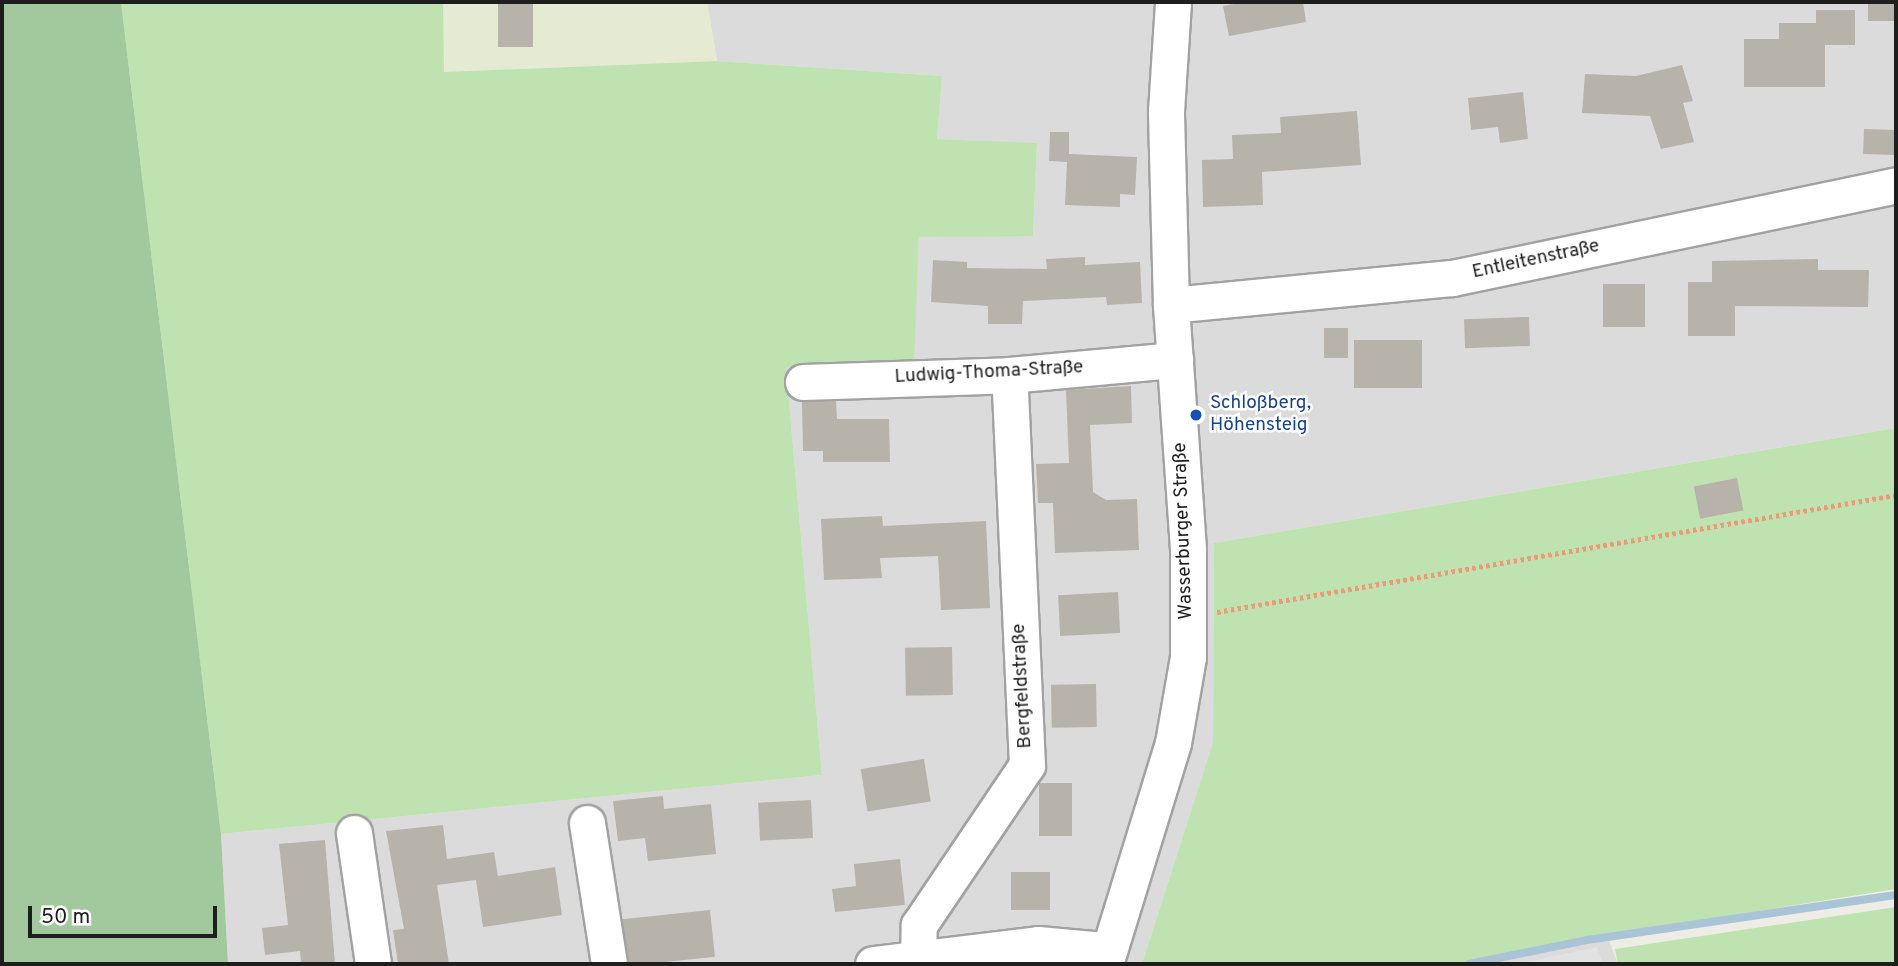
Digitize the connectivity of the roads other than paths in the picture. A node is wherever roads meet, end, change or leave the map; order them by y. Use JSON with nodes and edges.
{"nodes":[{"id":1,"x":1173,"y":2,"type":"edge"},
{"id":2,"x":1896,"y":185,"type":"edge"},
{"id":3,"x":1171,"y":305,"type":"junction"},
{"id":4,"x":1175,"y":360,"type":"junction"},
{"id":5,"x":1009,"y":375,"type":"junction"},
{"id":6,"x":803,"y":382,"type":"dead end"},
{"id":7,"x":587,"y":823,"type":"dead end"},
{"id":8,"x":354,"y":833,"type":"dead end"},
{"id":9,"x":1104,"y":957,"type":"edge"},
{"id":10,"x":918,"y":961,"type":"edge"},
{"id":11,"x":373,"y":964,"type":"edge"},
{"id":12,"x":609,"y":964,"type":"edge"},
{"id":13,"x":873,"y":964,"type":"edge"}],
"edges":[{"from":1,"to":3,"type":"street","name":"Wasserburger Straße"},
{"from":2,"to":3,"type":"street","name":"Entleitenstraße"},
{"from":3,"to":4,"type":"street","name":"Wasserburger Straße"},
{"from":4,"to":5,"type":"street","name":"Ludwig-Thoma-Straße"},
{"from":4,"to":9,"type":"street","name":"Wasserburger Straße"},
{"from":5,"to":6,"type":"street","name":"Ludwig-Thoma-Straße"},
{"from":5,"to":10,"type":"street","name":"Bergfeldstraße"},
{"from":7,"to":12,"type":"street"},
{"from":8,"to":11,"type":"street"},
{"from":9,"to":10,"type":"street"},
{"from":10,"to":13,"type":"street"}]}
